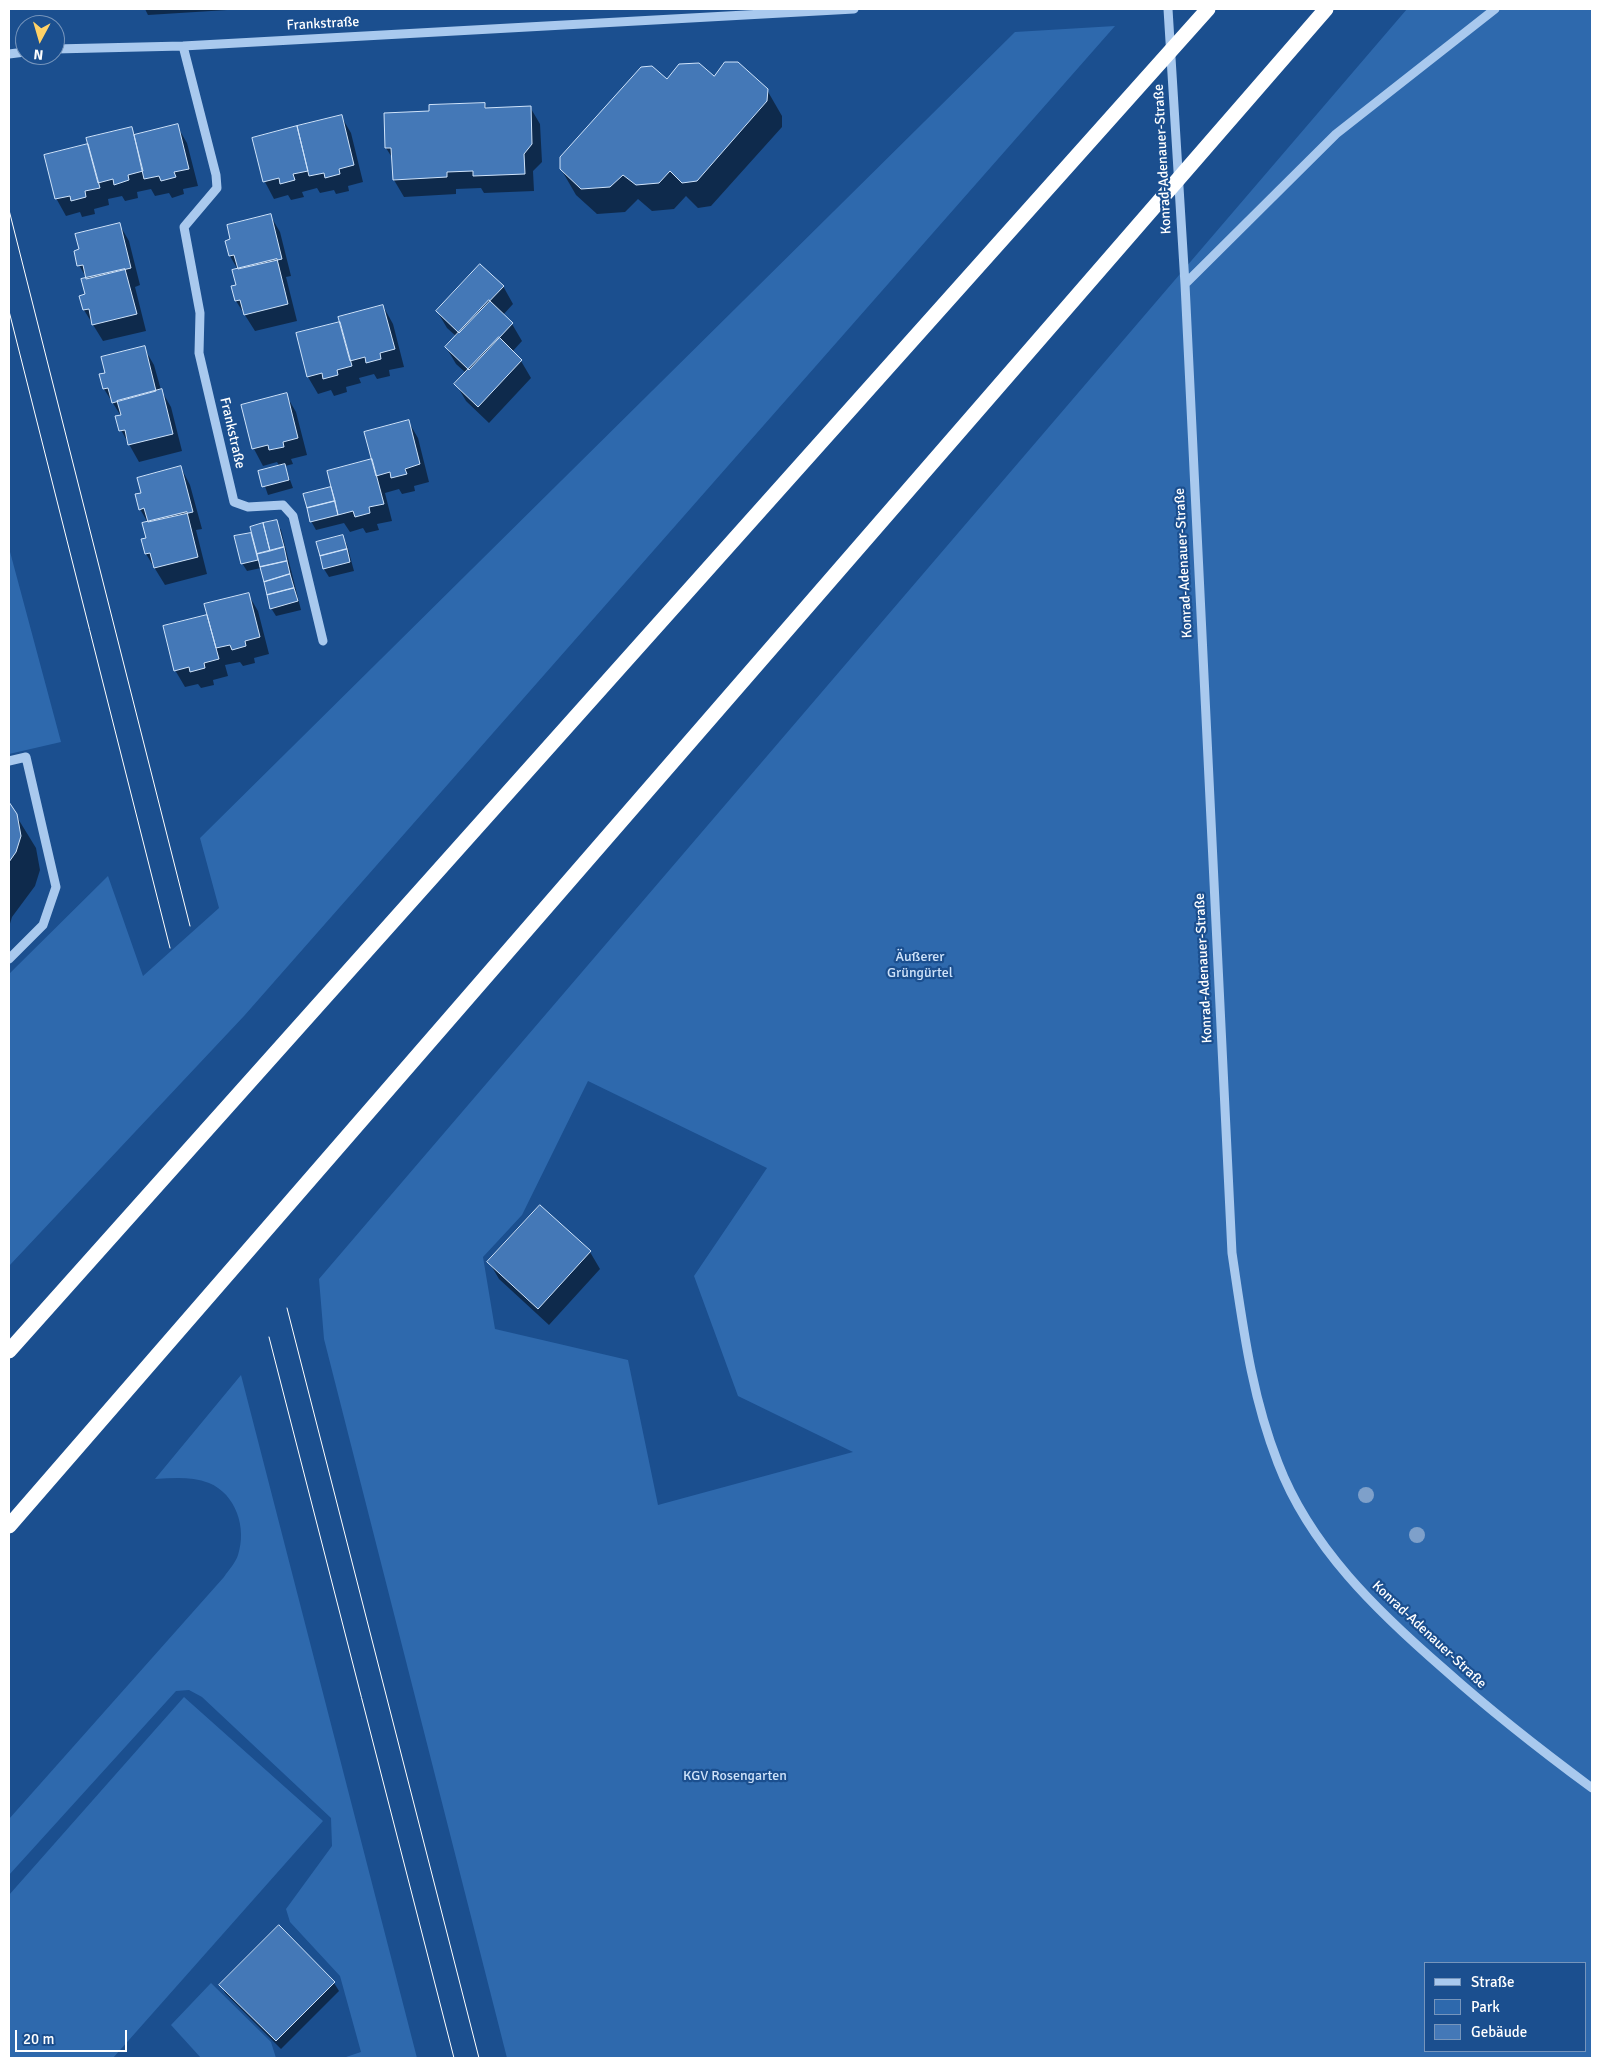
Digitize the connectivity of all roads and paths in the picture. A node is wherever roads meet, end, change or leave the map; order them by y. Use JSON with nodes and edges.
{"nodes":[{"id":1,"x":854,"y":9,"type":"edge"},
{"id":2,"x":1168,"y":9,"type":"edge"},
{"id":3,"x":1208,"y":9,"type":"edge"},
{"id":4,"x":1326,"y":9,"type":"edge"},
{"id":5,"x":1495,"y":9,"type":"edge"},
{"id":6,"x":183,"y":46,"type":"junction"},
{"id":7,"x":65,"y":49,"type":"edge"},
{"id":8,"x":1185,"y":284,"type":"junction"},
{"id":9,"x":323,"y":640,"type":"dead end"},
{"id":10,"x":9,"y":761,"type":"edge"},
{"id":11,"x":9,"y":959,"type":"edge"},
{"id":12,"x":9,"y":1350,"type":"edge"},
{"id":13,"x":9,"y":1526,"type":"edge"},
{"id":14,"x":1592,"y":1788,"type":"edge"}],
"edges":[{"from":1,"to":6,"type":"street","name":"Frankstraße"},
{"from":2,"to":8,"type":"street","name":"Konrad-Adenauer-Straße"},
{"from":3,"to":12,"type":"highway"},
{"from":4,"to":13,"type":"highway"},
{"from":5,"to":8,"type":"street"},
{"from":6,"to":7,"type":"street","name":"Frankstraße"},
{"from":6,"to":9,"type":"street","name":"Frankstraße"},
{"from":8,"to":14,"type":"street","name":"Konrad-Adenauer-Straße"},
{"from":10,"to":11,"type":"street"}]}
